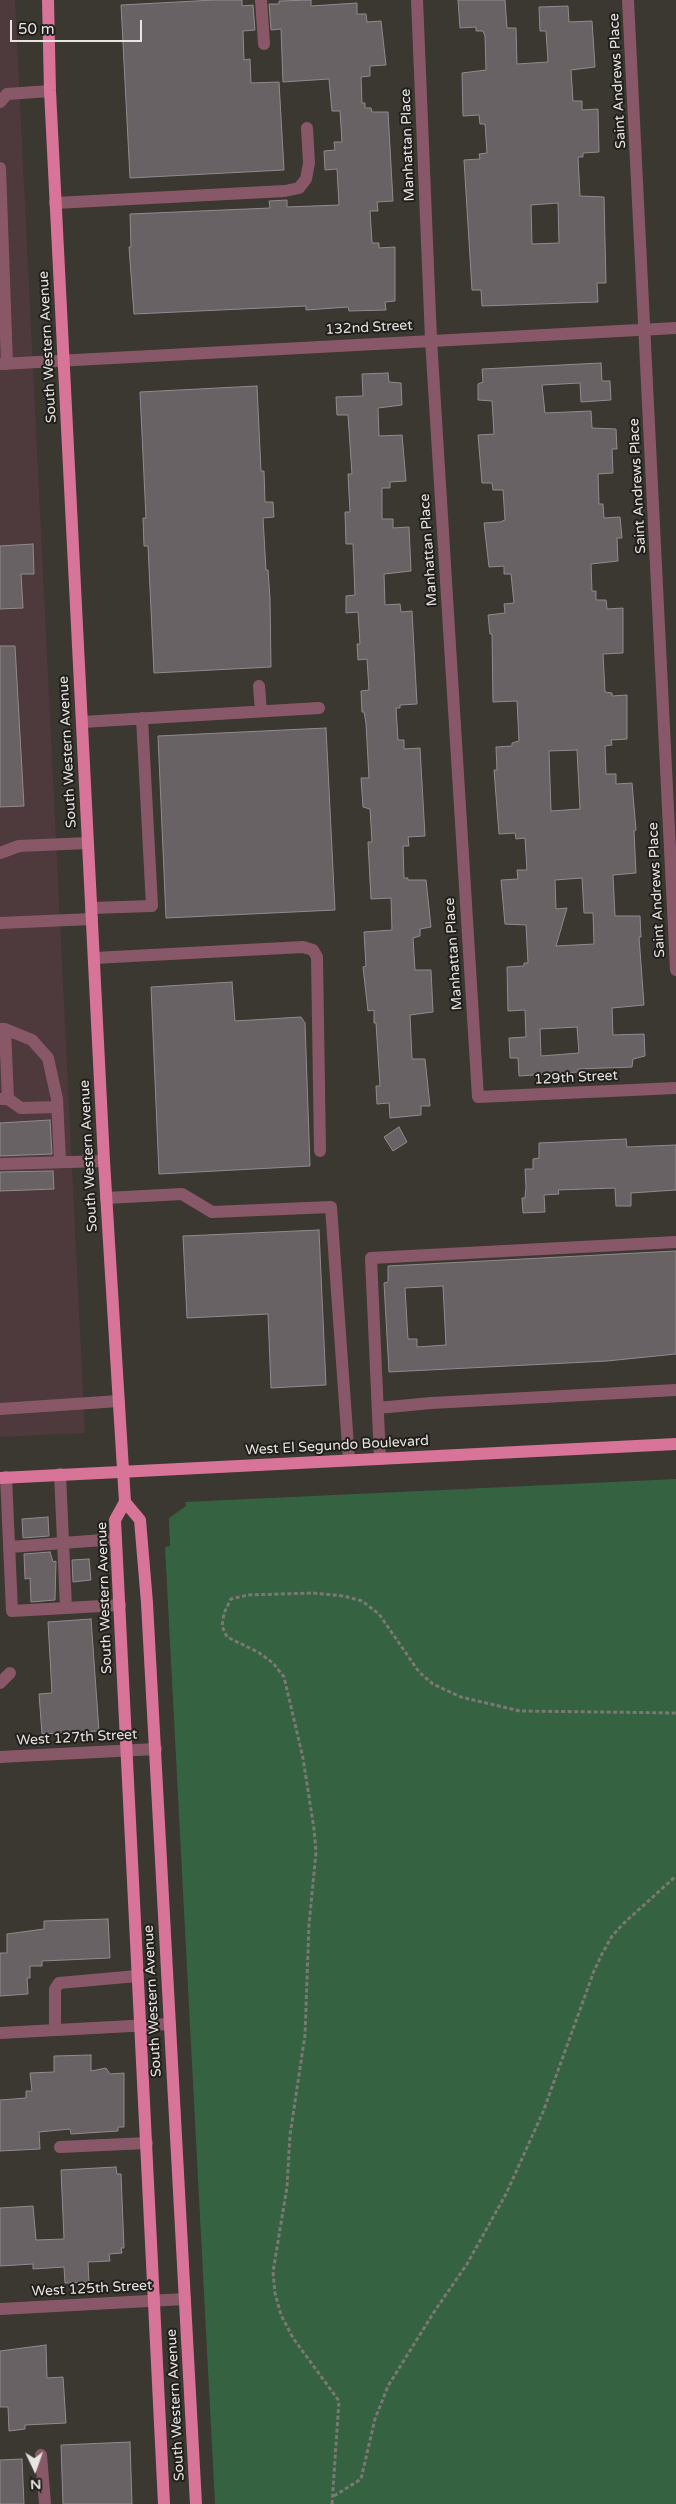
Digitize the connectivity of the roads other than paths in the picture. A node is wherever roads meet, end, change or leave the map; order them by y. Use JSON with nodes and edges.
{"nodes":[{"id":1,"x":48,"y":0,"type":"edge"},
{"id":2,"x":261,"y":0,"type":"edge"},
{"id":3,"x":417,"y":0,"type":"edge"},
{"id":4,"x":628,"y":0,"type":"edge"},
{"id":5,"x":264,"y":44,"type":"dead end"},
{"id":6,"x":50,"y":91,"type":"junction"},
{"id":7,"x":0,"y":102,"type":"edge"},
{"id":8,"x":307,"y":128,"type":"dead end"},
{"id":9,"x":0,"y":168,"type":"edge"},
{"id":10,"x":55,"y":203,"type":"junction"},
{"id":11,"x":676,"y":328,"type":"edge"},
{"id":12,"x":646,"y":329,"type":"junction"},
{"id":13,"x":431,"y":339,"type":"junction"},
{"id":14,"x":63,"y":361,"type":"junction"},
{"id":15,"x":4,"y":364,"type":"edge"},
{"id":16,"x":259,"y":686,"type":"dead end"},
{"id":17,"x":319,"y":708,"type":"dead end"},
{"id":18,"x":261,"y":712,"type":"junction"},
{"id":19,"x":142,"y":718,"type":"junction"},
{"id":20,"x":82,"y":722,"type":"junction"},
{"id":21,"x":88,"y":842,"type":"junction"},
{"id":22,"x":0,"y":853,"type":"edge"},
{"id":23,"x":92,"y":913,"type":"junction"},
{"id":24,"x":0,"y":923,"type":"edge"},
{"id":25,"x":94,"y":958,"type":"junction"},
{"id":26,"x":676,"y":970,"type":"edge"},
{"id":27,"x":2,"y":1029,"type":"edge"},
{"id":28,"x":676,"y":1088,"type":"edge"},
{"id":29,"x":478,"y":1097,"type":"joint"},
{"id":30,"x":4,"y":1099,"type":"edge"},
{"id":31,"x":57,"y":1107,"type":"junction"},
{"id":32,"x":320,"y":1151,"type":"dead end"},
{"id":33,"x":104,"y":1161,"type":"junction"},
{"id":34,"x":60,"y":1162,"type":"junction"},
{"id":35,"x":0,"y":1164,"type":"edge"},
{"id":36,"x":106,"y":1198,"type":"junction"},
{"id":37,"x":676,"y":1242,"type":"edge"},
{"id":38,"x":676,"y":1390,"type":"edge"},
{"id":39,"x":119,"y":1402,"type":"junction"},
{"id":40,"x":378,"y":1408,"type":"junction"},
{"id":41,"x":0,"y":1409,"type":"edge"},
{"id":42,"x":676,"y":1444,"type":"edge"},
{"id":43,"x":380,"y":1459,"type":"junction"},
{"id":44,"x":349,"y":1460,"type":"junction"},
{"id":45,"x":122,"y":1471,"type":"junction"},
{"id":46,"x":60,"y":1474,"type":"junction"},
{"id":47,"x":3,"y":1478,"type":"edge"},
{"id":48,"x":125,"y":1502,"type":"junction"},
{"id":49,"x":116,"y":1539,"type":"junction"},
{"id":50,"x":64,"y":1543,"type":"junction"},
{"id":51,"x":10,"y":1547,"type":"junction"},
{"id":52,"x":120,"y":1605,"type":"junction"},
{"id":53,"x":66,"y":1608,"type":"junction"},
{"id":54,"x":10,"y":1673,"type":"dead end"},
{"id":55,"x":0,"y":1683,"type":"edge"},
{"id":56,"x":156,"y":1749,"type":"junction"},
{"id":57,"x":126,"y":1751,"type":"junction"},
{"id":58,"x":0,"y":1757,"type":"edge"},
{"id":59,"x":137,"y":1976,"type":"junction"},
{"id":60,"x":169,"y":2024,"type":"junction"},
{"id":61,"x":139,"y":2026,"type":"junction"},
{"id":62,"x":55,"y":2030,"type":"junction"},
{"id":63,"x":0,"y":2033,"type":"edge"},
{"id":64,"x":147,"y":2143,"type":"junction"},
{"id":65,"x":60,"y":2148,"type":"dead end"},
{"id":66,"x":185,"y":2299,"type":"junction"},
{"id":67,"x":154,"y":2301,"type":"junction"},
{"id":68,"x":0,"y":2309,"type":"edge"},
{"id":69,"x":41,"y":2455,"type":"dead end"},
{"id":70,"x":46,"y":2504,"type":"edge"},
{"id":71,"x":164,"y":2504,"type":"edge"},
{"id":72,"x":196,"y":2504,"type":"edge"}],
"edges":[{"from":1,"to":6,"type":"main road","name":"South Western Avenue"},
{"from":2,"to":5,"type":"street"},
{"from":3,"to":13,"type":"street","name":"Manhattan Place"},
{"from":4,"to":12,"type":"street","name":"Saint Andrews Place"},
{"from":6,"to":7,"type":"street"},
{"from":6,"to":10,"type":"main road","name":"South Western Avenue"},
{"from":8,"to":10,"type":"street"},
{"from":9,"to":15,"type":"street"},
{"from":10,"to":14,"type":"main road","name":"South Western Avenue"},
{"from":11,"to":12,"type":"street","name":"132nd Street"},
{"from":12,"to":13,"type":"street","name":"132nd Street"},
{"from":12,"to":26,"type":"street","name":"Saint Andrews Place"},
{"from":13,"to":14,"type":"street","name":"132nd Street"},
{"from":13,"to":29,"type":"street","name":"Manhattan Place"},
{"from":14,"to":15,"type":"street","name":"132nd Street"},
{"from":14,"to":20,"type":"main road","name":"South Western Avenue"},
{"from":16,"to":18,"type":"street"},
{"from":17,"to":18,"type":"street"},
{"from":18,"to":19,"type":"street"},
{"from":19,"to":20,"type":"street"},
{"from":19,"to":23,"type":"street"},
{"from":20,"to":21,"type":"main road","name":"South Western Avenue"},
{"from":21,"to":22,"type":"street"},
{"from":21,"to":23,"type":"main road","name":"South Western Avenue"},
{"from":23,"to":24,"type":"street"},
{"from":23,"to":25,"type":"main road","name":"South Western Avenue"},
{"from":25,"to":32,"type":"street"},
{"from":25,"to":33,"type":"main road","name":"South Western Avenue"},
{"from":27,"to":30,"type":"street"},
{"from":27,"to":31,"type":"street"},
{"from":28,"to":29,"type":"street","name":"129th Street"},
{"from":30,"to":31,"type":"street"},
{"from":31,"to":34,"type":"street"},
{"from":33,"to":34,"type":"street"},
{"from":33,"to":36,"type":"main road","name":"South Western Avenue"},
{"from":34,"to":35,"type":"street"},
{"from":36,"to":39,"type":"main road","name":"South Western Avenue"},
{"from":36,"to":44,"type":"street"},
{"from":37,"to":40,"type":"street"},
{"from":38,"to":40,"type":"street"},
{"from":39,"to":41,"type":"street"},
{"from":39,"to":45,"type":"main road","name":"South Western Avenue"},
{"from":40,"to":43,"type":"street"},
{"from":42,"to":43,"type":"main road","name":"West El Segundo Boulevard"},
{"from":43,"to":44,"type":"main road","name":"West El Segundo Boulevard"},
{"from":44,"to":45,"type":"main road","name":"West El Segundo Boulevard"},
{"from":45,"to":46,"type":"main road","name":"West El Segundo Boulevard"},
{"from":45,"to":48,"type":"main road","name":"South Western Avenue"},
{"from":46,"to":47,"type":"main road","name":"West El Segundo Boulevard"},
{"from":46,"to":50,"type":"street"},
{"from":47,"to":51,"type":"street"},
{"from":48,"to":49,"type":"main road","name":"South Western Avenue"},
{"from":48,"to":56,"type":"main road","name":"South Western Avenue"},
{"from":49,"to":50,"type":"street"},
{"from":49,"to":52,"type":"main road","name":"South Western Avenue"},
{"from":50,"to":51,"type":"street"},
{"from":50,"to":53,"type":"street"},
{"from":51,"to":53,"type":"street"},
{"from":52,"to":53,"type":"street"},
{"from":52,"to":57,"type":"main road","name":"South Western Avenue"},
{"from":54,"to":55,"type":"street"},
{"from":56,"to":57,"type":"street","name":"West 127th Street"},
{"from":56,"to":60,"type":"main road","name":"South Western Avenue"},
{"from":57,"to":58,"type":"street","name":"West 127th Street"},
{"from":57,"to":59,"type":"main road","name":"South Western Avenue"},
{"from":59,"to":61,"type":"main road","name":"South Western Avenue"},
{"from":59,"to":62,"type":"street"},
{"from":60,"to":61,"type":"street"},
{"from":60,"to":66,"type":"main road","name":"South Western Avenue"},
{"from":61,"to":62,"type":"street"},
{"from":61,"to":64,"type":"main road","name":"South Western Avenue"},
{"from":62,"to":63,"type":"street"},
{"from":64,"to":65,"type":"street"},
{"from":64,"to":67,"type":"main road","name":"South Western Avenue"},
{"from":66,"to":67,"type":"street","name":"West 125th Street"},
{"from":66,"to":72,"type":"main road","name":"South Western Avenue"},
{"from":67,"to":68,"type":"street","name":"West 125th Street"},
{"from":67,"to":71,"type":"main road","name":"South Western Avenue"},
{"from":69,"to":70,"type":"street"}]}
